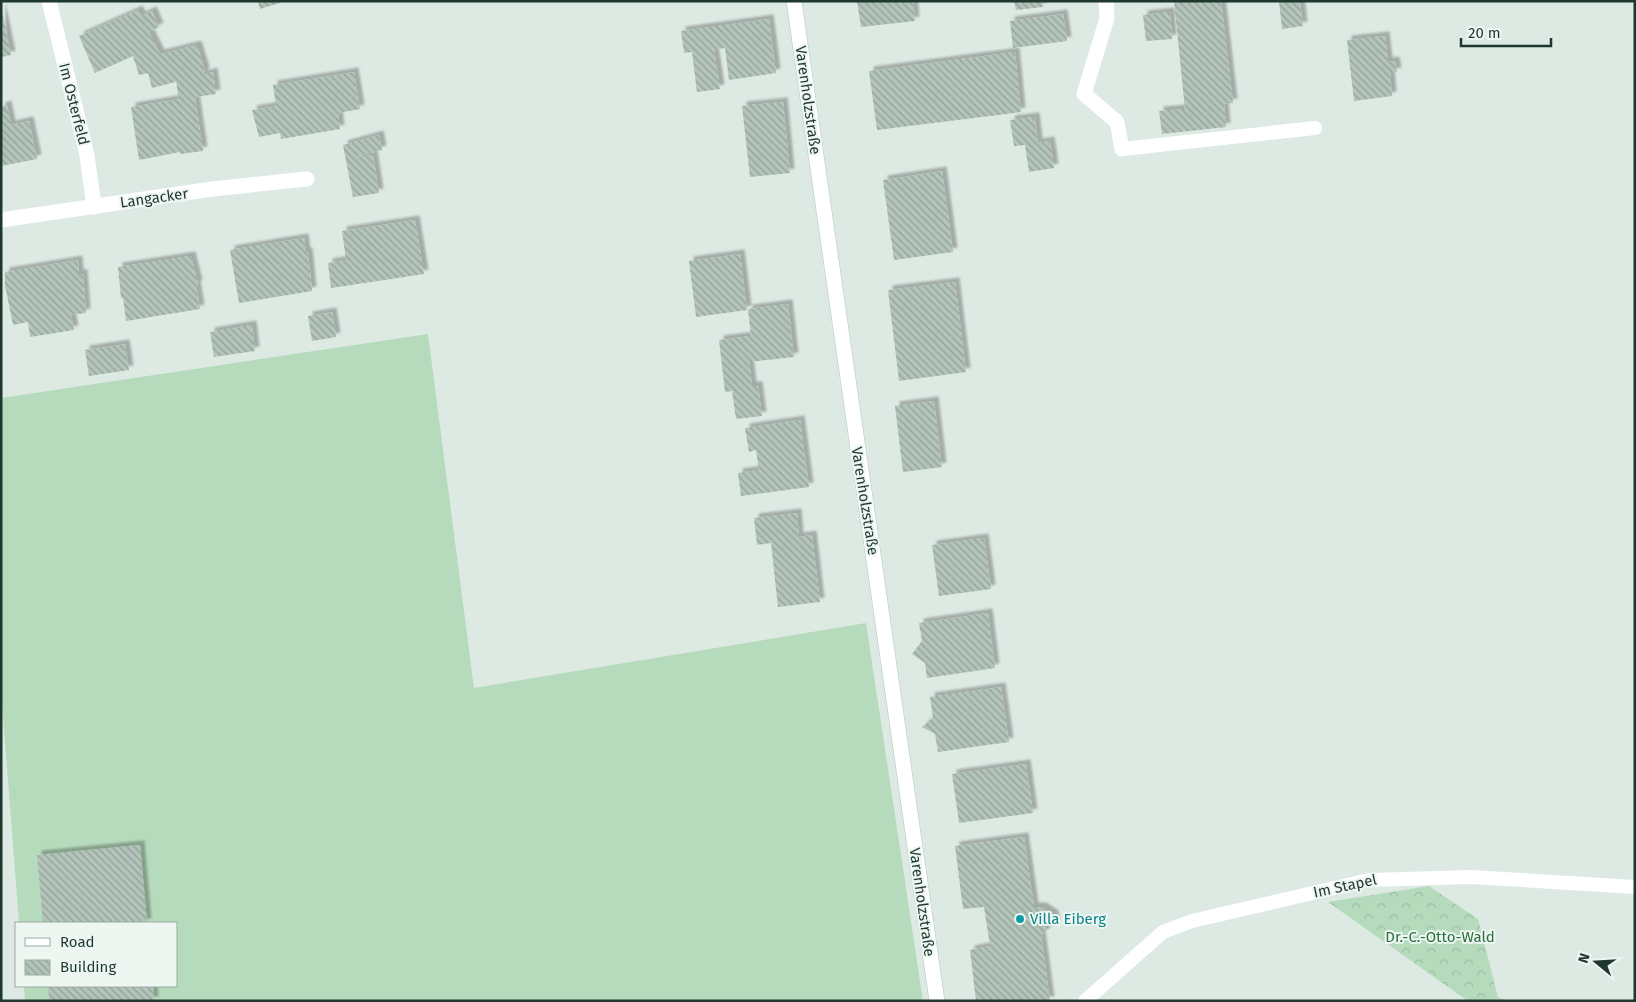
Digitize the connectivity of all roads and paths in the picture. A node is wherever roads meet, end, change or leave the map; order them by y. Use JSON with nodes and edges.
{"nodes":[{"id":1,"x":49,"y":1,"type":"edge"},
{"id":2,"x":794,"y":1,"type":"edge"},
{"id":3,"x":1106,"y":1,"type":"edge"},
{"id":4,"x":1315,"y":128,"type":"dead end"},
{"id":5,"x":1122,"y":149,"type":"joint"},
{"id":6,"x":307,"y":180,"type":"dead end"},
{"id":7,"x":94,"y":207,"type":"junction"},
{"id":8,"x":1,"y":220,"type":"edge"},
{"id":9,"x":1635,"y":887,"type":"edge"},
{"id":10,"x":937,"y":1001,"type":"edge"},
{"id":11,"x":1085,"y":1001,"type":"edge"}],
"edges":[{"from":1,"to":7,"type":"street","name":"Im Osterfeld"},
{"from":2,"to":10,"type":"street","name":"Varenholzstraße"},
{"from":3,"to":5,"type":"street"},
{"from":4,"to":5,"type":"lane"},
{"from":6,"to":7,"type":"street","name":"Langacker"},
{"from":7,"to":8,"type":"street","name":"Langacker"},
{"from":9,"to":11,"type":"lane","name":"Im Stapel"}]}
